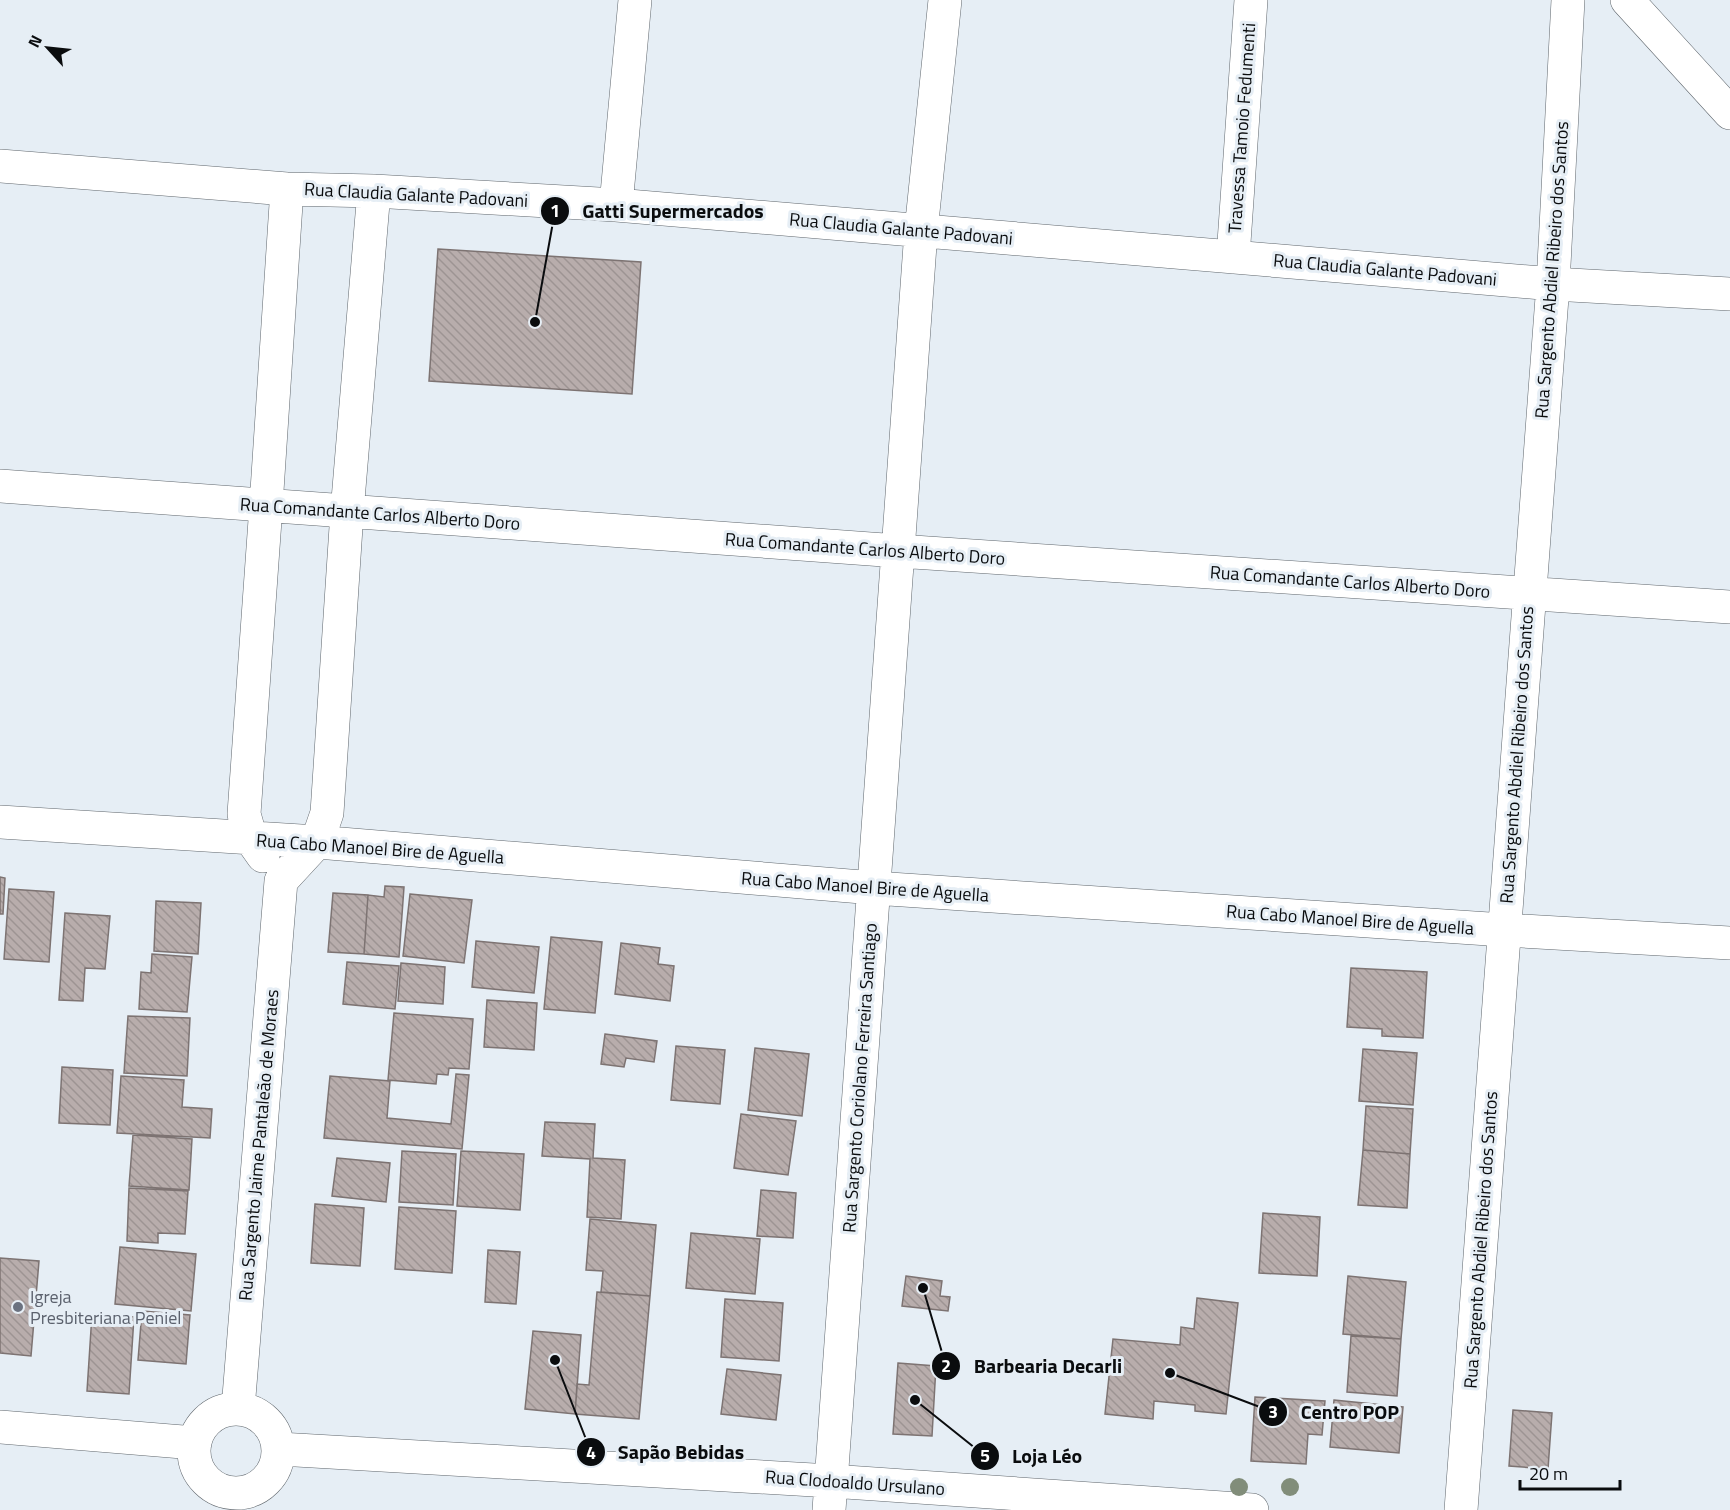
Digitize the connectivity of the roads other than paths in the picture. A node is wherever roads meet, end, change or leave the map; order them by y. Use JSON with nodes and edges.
{"nodes":[{"id":1,"x":635,"y":0,"type":"edge"},
{"id":2,"x":945,"y":0,"type":"edge"},
{"id":3,"x":1251,"y":0,"type":"edge"},
{"id":4,"x":1568,"y":0,"type":"edge"},
{"id":5,"x":1628,"y":0,"type":"edge"},
{"id":6,"x":1730,"y":112,"type":"edge"},
{"id":7,"x":0,"y":166,"type":"edge"},
{"id":8,"x":287,"y":189,"type":"junction"},
{"id":9,"x":374,"y":191,"type":"junction"},
{"id":10,"x":616,"y":205,"type":"junction"},
{"id":11,"x":921,"y":231,"type":"junction"},
{"id":12,"x":1233,"y":257,"type":"junction"},
{"id":13,"x":1553,"y":284,"type":"junction"},
{"id":14,"x":1730,"y":294,"type":"edge"},
{"id":15,"x":0,"y":486,"type":"edge"},
{"id":16,"x":266,"y":506,"type":"junction"},
{"id":17,"x":347,"y":512,"type":"junction"},
{"id":18,"x":898,"y":551,"type":"junction"},
{"id":19,"x":1529,"y":595,"type":"junction"},
{"id":20,"x":1730,"y":607,"type":"edge"},
{"id":21,"x":0,"y":822,"type":"edge"},
{"id":22,"x":251,"y":839,"type":"junction"},
{"id":23,"x":316,"y":842,"type":"junction"},
{"id":24,"x":281,"y":881,"type":"junction"},
{"id":25,"x":874,"y":888,"type":"junction"},
{"id":26,"x":1504,"y":930,"type":"junction"},
{"id":27,"x":1730,"y":943,"type":"edge"},
{"id":28,"x":238,"y":1409,"type":"junction"},
{"id":29,"x":0,"y":1427,"type":"edge"},
{"id":30,"x":195,"y":1443,"type":"junction"},
{"id":31,"x":279,"y":1449,"type":"junction"},
{"id":32,"x":830,"y":1496,"type":"edge"},
{"id":33,"x":233,"y":1502,"type":"edge"},
{"id":34,"x":1252,"y":1510,"type":"edge"},
{"id":35,"x":1461,"y":1510,"type":"edge"}],
"edges":[{"from":1,"to":10,"type":"street"},
{"from":2,"to":11,"type":"street","name":"Rua Sargento Coriolano Ferreira Santiago"},
{"from":3,"to":12,"type":"street","name":"Travessa Tamoio Fedumenti"},
{"from":4,"to":13,"type":"street","name":"Rua Sargento Abdiel Ribeiro dos Santos"},
{"from":5,"to":6,"type":"street"},
{"from":7,"to":8,"type":"street","name":"Rua Claudia Galante Padovani"},
{"from":8,"to":9,"type":"street","name":"Rua Claudia Galante Padovani"},
{"from":8,"to":16,"type":"street"},
{"from":9,"to":10,"type":"street","name":"Rua Claudia Galante Padovani"},
{"from":9,"to":17,"type":"street"},
{"from":10,"to":11,"type":"street","name":"Rua Claudia Galante Padovani"},
{"from":11,"to":12,"type":"street","name":"Rua Claudia Galante Padovani"},
{"from":11,"to":18,"type":"street","name":"Rua Sargento Coriolano Ferreira Santiago"},
{"from":12,"to":13,"type":"street","name":"Rua Claudia Galante Padovani"},
{"from":13,"to":14,"type":"street","name":"Rua Claudia Galante Padovani"},
{"from":13,"to":19,"type":"street","name":"Rua Sargento Abdiel Ribeiro dos Santos"},
{"from":15,"to":16,"type":"street","name":"Rua Comandante Carlos Alberto Doro"},
{"from":16,"to":17,"type":"street","name":"Rua Comandante Carlos Alberto Doro"},
{"from":16,"to":22,"type":"street"},
{"from":17,"to":18,"type":"street","name":"Rua Comandante Carlos Alberto Doro"},
{"from":17,"to":23,"type":"street"},
{"from":18,"to":19,"type":"street","name":"Rua Comandante Carlos Alberto Doro"},
{"from":18,"to":25,"type":"street","name":"Rua Sargento Coriolano Ferreira Santiago"},
{"from":19,"to":20,"type":"street","name":"Rua Comandante Carlos Alberto Doro"},
{"from":19,"to":26,"type":"street","name":"Rua Sargento Abdiel Ribeiro dos Santos"},
{"from":21,"to":22,"type":"street","name":"Rua Cabo Manoel Bire de Aguella"},
{"from":22,"to":23,"type":"street","name":"Rua Cabo Manoel Bire de Aguella"},
{"from":22,"to":24,"type":"street"},
{"from":23,"to":24,"type":"street"},
{"from":23,"to":25,"type":"street","name":"Rua Cabo Manoel Bire de Aguella"},
{"from":24,"to":28,"type":"street","name":"Rua Sargento Jaime Pantaleão de Moraes"},
{"from":25,"to":26,"type":"street","name":"Rua Cabo Manoel Bire de Aguella"},
{"from":25,"to":32,"type":"street","name":"Rua Sargento Coriolano Ferreira Santiago"},
{"from":26,"to":27,"type":"street","name":"Rua Cabo Manoel Bire de Aguella"},
{"from":26,"to":35,"type":"street","name":"Rua Sargento Abdiel Ribeiro dos Santos"},
{"from":28,"to":30,"type":"street"},
{"from":28,"to":31,"type":"street"},
{"from":29,"to":30,"type":"street"},
{"from":30,"to":33,"type":"street"},
{"from":31,"to":32,"type":"street","name":"Rua Clodoaldo Ursulano"},
{"from":31,"to":33,"type":"street"},
{"from":32,"to":34,"type":"street","name":"Rua Clodoaldo Ursulano"}]}
